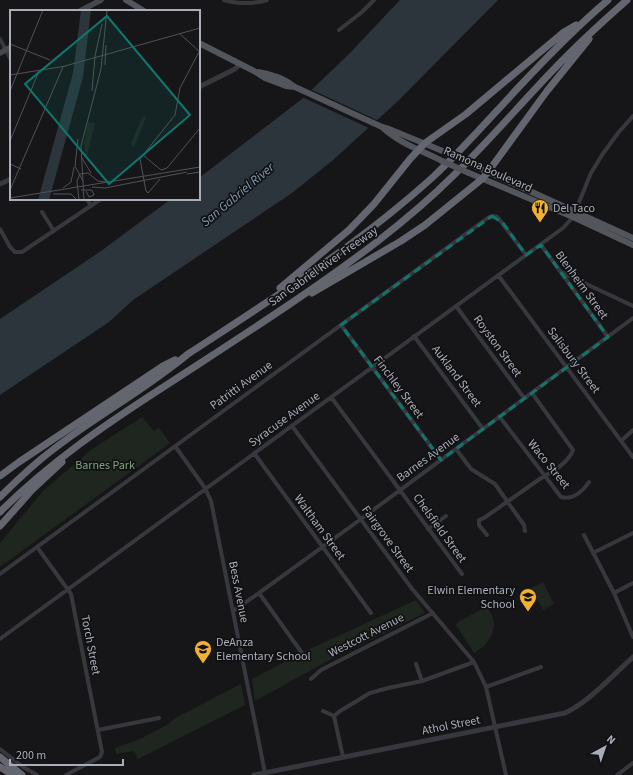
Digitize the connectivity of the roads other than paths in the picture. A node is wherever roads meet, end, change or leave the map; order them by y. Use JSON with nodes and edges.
{"nodes":[{"id":1,"x":101,"y":0,"type":"edge"},
{"id":2,"x":126,"y":0,"type":"edge"},
{"id":3,"x":224,"y":0,"type":"edge"},
{"id":4,"x":267,"y":0,"type":"edge"},
{"id":5,"x":374,"y":0,"type":"edge"},
{"id":6,"x":608,"y":0,"type":"edge"},
{"id":7,"x":627,"y":0,"type":"edge"},
{"id":8,"x":82,"y":10,"type":"edge"},
{"id":9,"x":142,"y":10,"type":"edge"},
{"id":10,"x":608,"y":17,"type":"junction"},
{"id":11,"x":584,"y":20,"type":"junction"},
{"id":12,"x":339,"y":30,"type":"dead end"},
{"id":13,"x":0,"y":39,"type":"edge"},
{"id":14,"x":200,"y":44,"type":"edge"},
{"id":15,"x":6,"y":50,"type":"edge"},
{"id":16,"x":240,"y":64,"type":"junction"},
{"id":17,"x":200,"y":86,"type":"edge"},
{"id":18,"x":633,"y":116,"type":"edge"},
{"id":19,"x":382,"y":127,"type":"junction"},
{"id":20,"x":425,"y":143,"type":"junction"},
{"id":21,"x":418,"y":150,"type":"junction"},
{"id":22,"x":488,"y":172,"type":"junction"},
{"id":23,"x":10,"y":179,"type":"edge"},
{"id":24,"x":482,"y":179,"type":"junction"},
{"id":25,"x":0,"y":184,"type":"edge"},
{"id":26,"x":88,"y":200,"type":"edge"},
{"id":27,"x":100,"y":200,"type":"edge"},
{"id":28,"x":91,"y":206,"type":"junction"},
{"id":29,"x":42,"y":212,"type":"dead end"},
{"id":30,"x":574,"y":215,"type":"junction"},
{"id":31,"x":0,"y":229,"type":"edge"},
{"id":32,"x":54,"y":231,"type":"junction"},
{"id":33,"x":633,"y":238,"type":"edge"},
{"id":34,"x":541,"y":245,"type":"junction"},
{"id":35,"x":633,"y":245,"type":"edge"},
{"id":36,"x":526,"y":255,"type":"junction"},
{"id":37,"x":560,"y":272,"type":"junction"},
{"id":38,"x":498,"y":275,"type":"junction"},
{"id":39,"x":456,"y":306,"type":"junction"},
{"id":40,"x":633,"y":306,"type":"edge"},
{"id":41,"x":268,"y":318,"type":"junction"},
{"id":42,"x":633,"y":318,"type":"edge"},
{"id":43,"x":239,"y":320,"type":"junction"},
{"id":44,"x":341,"y":325,"type":"junction"},
{"id":45,"x":414,"y":336,"type":"junction"},
{"id":46,"x":608,"y":336,"type":"junction"},
{"id":47,"x":188,"y":354,"type":"junction"},
{"id":48,"x":372,"y":366,"type":"junction"},
{"id":49,"x":566,"y":367,"type":"junction"},
{"id":50,"x":532,"y":393,"type":"junction"},
{"id":51,"x":331,"y":397,"type":"junction"},
{"id":52,"x":524,"y":398,"type":"junction"},
{"id":53,"x":499,"y":416,"type":"junction"},
{"id":54,"x":114,"y":420,"type":"junction"},
{"id":55,"x":292,"y":426,"type":"junction"},
{"id":56,"x":483,"y":429,"type":"junction"},
{"id":57,"x":633,"y":430,"type":"edge"},
{"id":58,"x":621,"y":441,"type":"junction"},
{"id":59,"x":175,"y":446,"type":"junction"},
{"id":60,"x":456,"y":449,"type":"junction"},
{"id":61,"x":32,"y":453,"type":"junction"},
{"id":62,"x":254,"y":453,"type":"junction"},
{"id":63,"x":632,"y":456,"type":"edge"},
{"id":64,"x":441,"y":460,"type":"junction"},
{"id":65,"x":0,"y":476,"type":"edge"},
{"id":66,"x":544,"y":476,"type":"junction"},
{"id":67,"x":0,"y":481,"type":"edge"},
{"id":68,"x":589,"y":482,"type":"dead end"},
{"id":69,"x":205,"y":488,"type":"junction"},
{"id":70,"x":400,"y":490,"type":"junction"},
{"id":71,"x":0,"y":497,"type":"edge"},
{"id":72,"x":508,"y":502,"type":"junction"},
{"id":73,"x":0,"y":512,"type":"edge"},
{"id":74,"x":446,"y":516,"type":"dead end"},
{"id":75,"x":361,"y":519,"type":"junction"},
{"id":76,"x":0,"y":526,"type":"edge"},
{"id":77,"x":428,"y":528,"type":"junction"},
{"id":78,"x":526,"y":531,"type":"dead end"},
{"id":79,"x":633,"y":533,"type":"edge"},
{"id":80,"x":487,"y":535,"type":"dead end"},
{"id":81,"x":584,"y":535,"type":"dead end"},
{"id":82,"x":37,"y":547,"type":"junction"},
{"id":83,"x":322,"y":547,"type":"junction"},
{"id":84,"x":593,"y":553,"type":"junction"},
{"id":85,"x":0,"y":574,"type":"edge"},
{"id":86,"x":462,"y":574,"type":"dead end"},
{"id":87,"x":633,"y":583,"type":"edge"},
{"id":88,"x":68,"y":589,"type":"junction"},
{"id":89,"x":258,"y":593,"type":"junction"},
{"id":90,"x":614,"y":593,"type":"junction"},
{"id":91,"x":232,"y":610,"type":"junction"},
{"id":92,"x":371,"y":613,"type":"dead end"},
{"id":93,"x":433,"y":613,"type":"junction"},
{"id":94,"x":633,"y":637,"type":"edge"},
{"id":95,"x":0,"y":639,"type":"edge"},
{"id":96,"x":302,"y":653,"type":"dead end"},
{"id":97,"x":633,"y":657,"type":"edge"},
{"id":98,"x":474,"y":662,"type":"junction"},
{"id":99,"x":416,"y":664,"type":"dead end"},
{"id":100,"x":541,"y":667,"type":"dead end"},
{"id":101,"x":311,"y":679,"type":"dead end"},
{"id":102,"x":422,"y":681,"type":"junction"},
{"id":103,"x":486,"y":687,"type":"junction"},
{"id":104,"x":323,"y":711,"type":"dead end"},
{"id":105,"x":334,"y":716,"type":"junction"},
{"id":106,"x":159,"y":718,"type":"dead end"},
{"id":107,"x":495,"y":727,"type":"junction"},
{"id":108,"x":98,"y":730,"type":"junction"},
{"id":109,"x":0,"y":749,"type":"edge"},
{"id":110,"x":0,"y":757,"type":"edge"},
{"id":111,"x":343,"y":757,"type":"junction"},
{"id":112,"x":633,"y":762,"type":"edge"},
{"id":113,"x":0,"y":768,"type":"edge"},
{"id":114,"x":265,"y":774,"type":"edge"},
{"id":115,"x":5,"y":775,"type":"edge"},
{"id":116,"x":12,"y":775,"type":"edge"},
{"id":117,"x":22,"y":775,"type":"edge"},
{"id":118,"x":37,"y":775,"type":"edge"},
{"id":119,"x":66,"y":775,"type":"edge"},
{"id":120,"x":254,"y":775,"type":"edge"},
{"id":121,"x":506,"y":775,"type":"edge"},
{"id":122,"x":617,"y":775,"type":"edge"}],
"edges":[{"from":1,"to":8,"type":"main road"},
{"from":2,"to":9,"type":"main road"},
{"from":3,"to":4,"type":"street"},
{"from":5,"to":12,"type":"street"},
{"from":6,"to":11,"type":"highway","name":"San Gabriel River Freeway"},
{"from":7,"to":10,"type":"highway","name":"San Gabriel River Freeway"},
{"from":10,"to":22,"type":"highway"},
{"from":10,"to":41,"type":"highway","name":"San Gabriel River Freeway"},
{"from":11,"to":20,"type":"highway"},
{"from":11,"to":43,"type":"highway","name":"San Gabriel River Freeway"},
{"from":13,"to":15,"type":"street"},
{"from":14,"to":16,"type":"main road","name":"Ramona Boulevard"},
{"from":16,"to":17,"type":"street"},
{"from":16,"to":19,"type":"main road","name":"Ramona Boulevard"},
{"from":18,"to":30,"type":"street"},
{"from":19,"to":20,"type":"main road","name":"Ramona Boulevard"},
{"from":19,"to":21,"type":"main road","name":"Ramona Boulevard"},
{"from":20,"to":21,"type":"highway"},
{"from":20,"to":22,"type":"main road","name":"Ramona Boulevard","bridge":true},
{"from":21,"to":24,"type":"main road","name":"Ramona Boulevard","bridge":true},
{"from":21,"to":43,"type":"highway"},
{"from":22,"to":24,"type":"highway"},
{"from":22,"to":30,"type":"main road","name":"Ramona Boulevard"},
{"from":23,"to":25,"type":"street"},
{"from":24,"to":30,"type":"main road","name":"Ramona Boulevard"},
{"from":24,"to":41,"type":"highway"},
{"from":26,"to":28,"type":"street"},
{"from":27,"to":28,"type":"street"},
{"from":28,"to":32,"type":"street"},
{"from":29,"to":32,"type":"street"},
{"from":30,"to":33,"type":"main road","name":"Ramona Boulevard"},
{"from":30,"to":34,"type":"street","name":"Syracuse Avenue"},
{"from":30,"to":35,"type":"main road","name":"Ramona Boulevard"},
{"from":31,"to":32,"type":"street"},
{"from":34,"to":36,"type":"street","name":"Syracuse Avenue"},
{"from":34,"to":37,"type":"street","name":"Blenheim Street"},
{"from":36,"to":38,"type":"street","name":"Syracuse Avenue"},
{"from":36,"to":44,"type":"street","name":"Patritti Avenue"},
{"from":37,"to":40,"type":"street"},
{"from":37,"to":46,"type":"street","name":"Blenheim Street"},
{"from":38,"to":39,"type":"street","name":"Syracuse Avenue"},
{"from":38,"to":49,"type":"street","name":"Salisbury Street"},
{"from":39,"to":45,"type":"street","name":"Syracuse Avenue"},
{"from":39,"to":52,"type":"street","name":"Royston Street"},
{"from":41,"to":54,"type":"highway","name":"San Gabriel River Freeway"},
{"from":42,"to":46,"type":"street","name":"Barnes Avenue"},
{"from":43,"to":47,"type":"highway","name":"San Gabriel River Freeway"},
{"from":44,"to":48,"type":"street","name":"Finchley Street"},
{"from":44,"to":59,"type":"street","name":"Patritti Avenue"},
{"from":45,"to":48,"type":"street","name":"Syracuse Avenue"},
{"from":45,"to":56,"type":"street","name":"Aukland Street"},
{"from":46,"to":49,"type":"street","name":"Barnes Avenue"},
{"from":47,"to":61,"type":"highway"},
{"from":47,"to":71,"type":"highway","name":"San Gabriel River Freeway"},
{"from":48,"to":51,"type":"street","name":"Syracuse Avenue"},
{"from":48,"to":64,"type":"street","name":"Finchley Street"},
{"from":49,"to":50,"type":"street","name":"Barnes Avenue"},
{"from":49,"to":58,"type":"street","name":"Salisbury Street"},
{"from":50,"to":52,"type":"street","name":"Barnes Avenue"},
{"from":50,"to":66,"type":"street"},
{"from":51,"to":55,"type":"street","name":"Syracuse Avenue"},
{"from":51,"to":70,"type":"street","name":"Chelsfield Street"},
{"from":52,"to":53,"type":"street","name":"Barnes Avenue"},
{"from":53,"to":56,"type":"street","name":"Barnes Avenue"},
{"from":53,"to":66,"type":"street","name":"Waco Street"},
{"from":54,"to":73,"type":"highway","name":"San Gabriel River Freeway"},
{"from":54,"to":76,"type":"highway"},
{"from":55,"to":62,"type":"street","name":"Syracuse Avenue"},
{"from":55,"to":75,"type":"street","name":"Fairgrove Street"},
{"from":56,"to":60,"type":"street","name":"Barnes Avenue"},
{"from":57,"to":58,"type":"street"},
{"from":58,"to":63,"type":"street","name":"Salisbury Street"},
{"from":59,"to":69,"type":"street","name":"Bess Avenue"},
{"from":59,"to":82,"type":"street","name":"Patritti Avenue"},
{"from":60,"to":64,"type":"street","name":"Barnes Avenue"},
{"from":60,"to":72,"type":"street"},
{"from":61,"to":65,"type":"highway"},
{"from":61,"to":67,"type":"highway"},
{"from":62,"to":69,"type":"street","name":"Syracuse Avenue"},
{"from":62,"to":83,"type":"street","name":"Waltham Street"},
{"from":64,"to":70,"type":"street","name":"Barnes Avenue"},
{"from":66,"to":68,"type":"street","name":"Waco Street"},
{"from":66,"to":72,"type":"street"},
{"from":69,"to":88,"type":"street","name":"Syracuse Avenue"},
{"from":69,"to":91,"type":"street","name":"Bess Avenue"},
{"from":70,"to":75,"type":"street","name":"Barnes Avenue"},
{"from":70,"to":77,"type":"street","name":"Chelsfield Street"},
{"from":72,"to":78,"type":"street"},
{"from":72,"to":80,"type":"street"},
{"from":74,"to":77,"type":"street"},
{"from":75,"to":83,"type":"street","name":"Barnes Avenue"},
{"from":75,"to":93,"type":"street","name":"Fairgrove Street"},
{"from":77,"to":86,"type":"street","name":"Chelsfield Street"},
{"from":79,"to":84,"type":"street"},
{"from":81,"to":84,"type":"street"},
{"from":82,"to":85,"type":"street","name":"Patritti Avenue"},
{"from":82,"to":88,"type":"street","name":"Torch Street"},
{"from":83,"to":89,"type":"street","name":"Barnes Avenue"},
{"from":83,"to":92,"type":"street","name":"Waltham Street"},
{"from":84,"to":90,"type":"street"},
{"from":87,"to":90,"type":"street"},
{"from":88,"to":95,"type":"street","name":"Syracuse Avenue"},
{"from":88,"to":108,"type":"street","name":"Torch Street"},
{"from":89,"to":91,"type":"street","name":"Barnes Avenue"},
{"from":89,"to":96,"type":"street"},
{"from":90,"to":94,"type":"street"},
{"from":91,"to":114,"type":"street","name":"Bess Avenue"},
{"from":93,"to":98,"type":"street","name":"Fairgrove Street"},
{"from":93,"to":101,"type":"street","name":"Westcott Avenue"},
{"from":97,"to":107,"type":"street","name":"Athol Street"},
{"from":98,"to":102,"type":"street"},
{"from":98,"to":103,"type":"street","name":"Fairgrove Street"},
{"from":99,"to":102,"type":"street"},
{"from":100,"to":103,"type":"street"},
{"from":102,"to":105,"type":"street"},
{"from":103,"to":107,"type":"street","name":"Fairgrove Street"},
{"from":104,"to":105,"type":"street"},
{"from":105,"to":111,"type":"street"},
{"from":106,"to":108,"type":"street"},
{"from":107,"to":111,"type":"street","name":"Athol Street"},
{"from":107,"to":121,"type":"street","name":"Fairgrove Street"},
{"from":108,"to":119,"type":"street","name":"Torch Street"},
{"from":109,"to":118,"type":"street"},
{"from":110,"to":117,"type":"highway"},
{"from":111,"to":114,"type":"street","name":"Athol Street"},
{"from":112,"to":122,"type":"street"},
{"from":113,"to":115,"type":"highway"},
{"from":113,"to":116,"type":"highway"},
{"from":114,"to":120,"type":"street","name":"Athol Street"}]}
